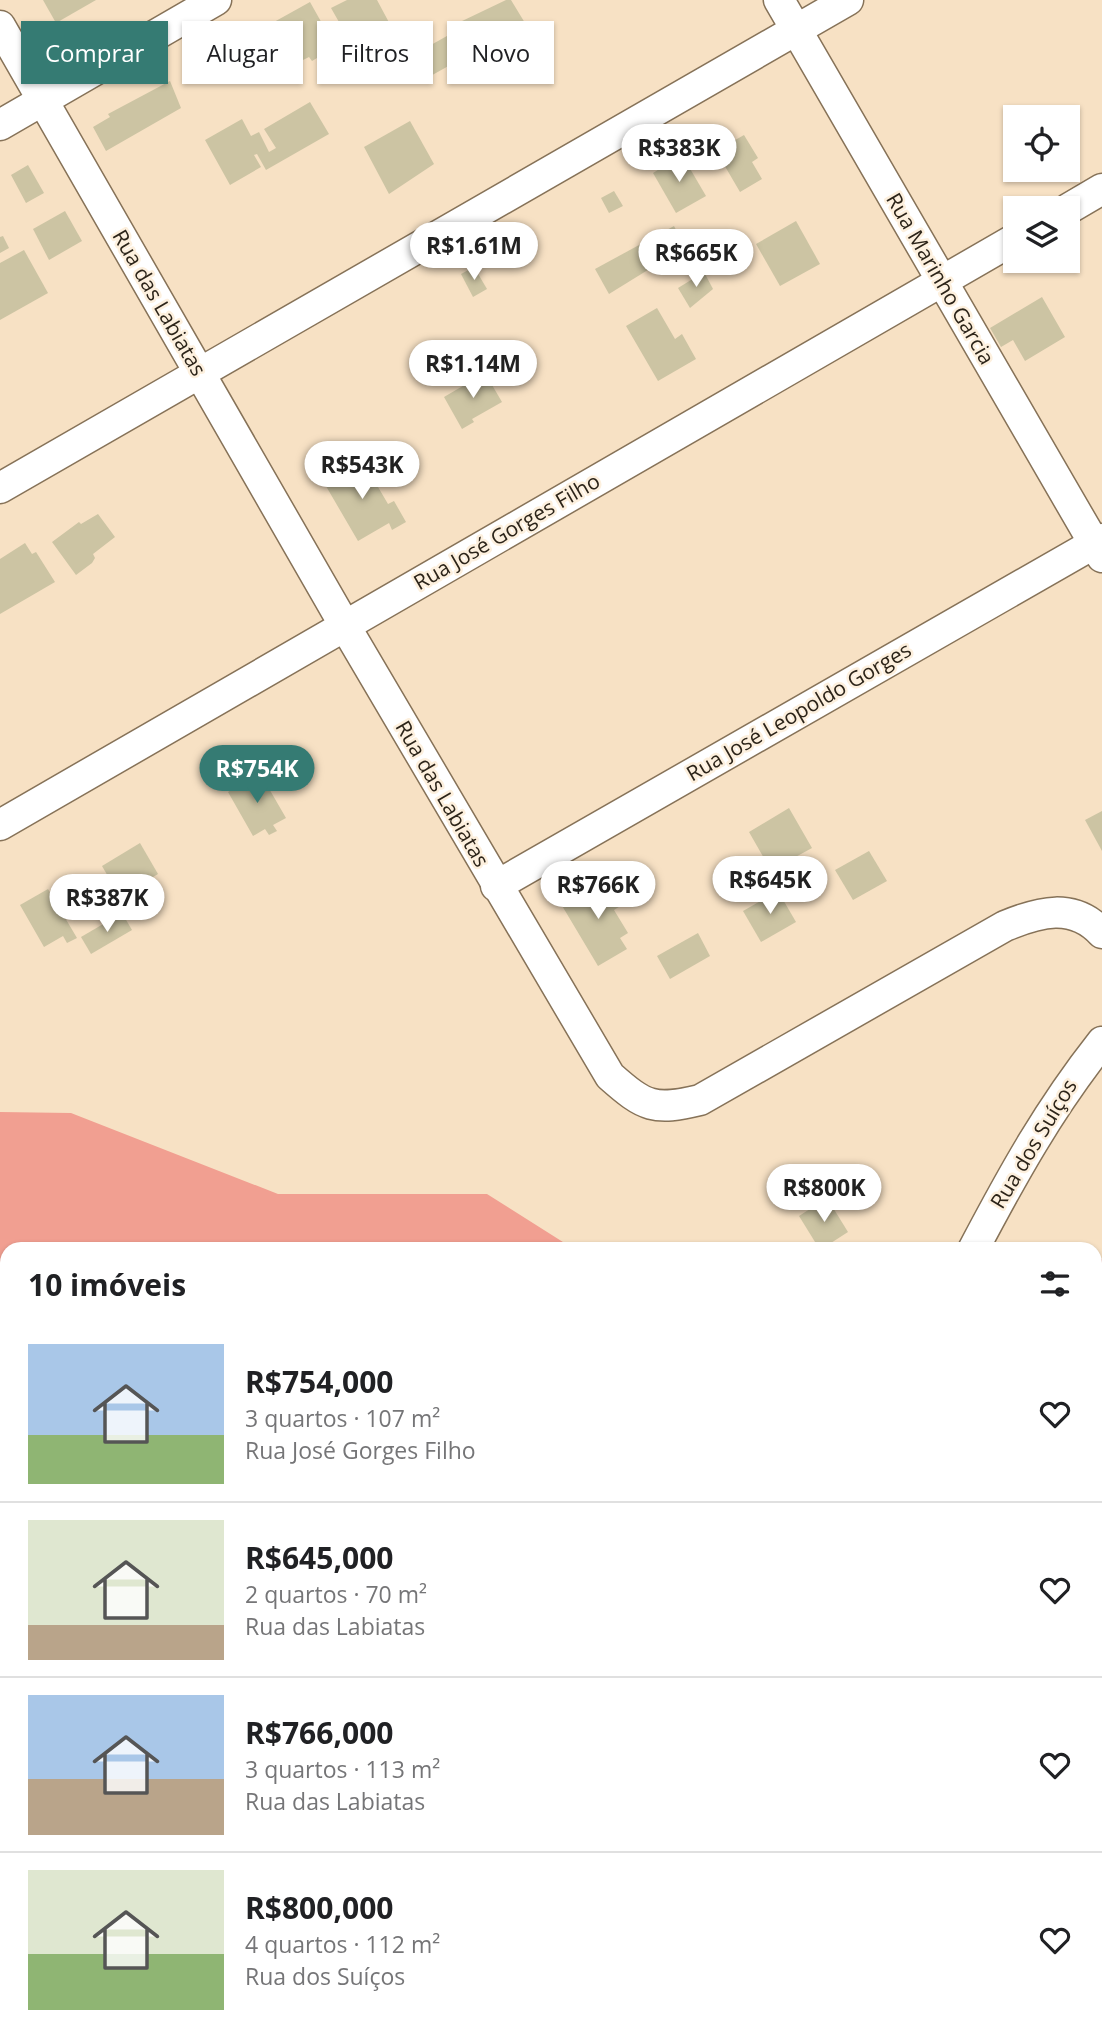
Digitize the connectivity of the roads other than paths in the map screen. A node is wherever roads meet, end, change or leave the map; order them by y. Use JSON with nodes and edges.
{"nodes":[{"id":1,"x":216,"y":0,"type":"edge"},
{"id":2,"x":779,"y":0,"type":"edge"},
{"id":3,"x":848,"y":0,"type":"edge"},
{"id":4,"x":0,"y":26,"type":"edge"},
{"id":5,"x":796,"y":30,"type":"junction"},
{"id":6,"x":43,"y":100,"type":"junction"},
{"id":7,"x":0,"y":125,"type":"edge"},
{"id":8,"x":1102,"y":189,"type":"edge"},
{"id":9,"x":1080,"y":202,"type":"edge"},
{"id":10,"x":1003,"y":246,"type":"edge"},
{"id":11,"x":942,"y":281,"type":"junction"},
{"id":12,"x":199,"y":373,"type":"junction"},
{"id":13,"x":0,"y":488,"type":"edge"},
{"id":14,"x":1099,"y":546,"type":"edge"},
{"id":15,"x":345,"y":626,"type":"junction"},
{"id":16,"x":0,"y":825,"type":"edge"},
{"id":17,"x":496,"y":886,"type":"junction"},
{"id":18,"x":1102,"y":933,"type":"edge"},
{"id":19,"x":1102,"y":1042,"type":"edge"},
{"id":20,"x":977,"y":1242,"type":"edge"}],
"edges":[{"from":1,"to":6,"type":"street"},
{"from":2,"to":5,"type":"street","name":"Rua Marinho Garcia"},
{"from":3,"to":5,"type":"street"},
{"from":4,"to":6,"type":"street","name":"Rua das Labiatas"},
{"from":5,"to":11,"type":"street","name":"Rua Marinho Garcia"},
{"from":5,"to":12,"type":"street"},
{"from":6,"to":7,"type":"street"},
{"from":6,"to":12,"type":"street","name":"Rua das Labiatas"},
{"from":8,"to":9,"type":"street"},
{"from":10,"to":11,"type":"street","name":"Rua José Gorges Filho"},
{"from":11,"to":14,"type":"street","name":"Rua Marinho Garcia"},
{"from":11,"to":15,"type":"street","name":"Rua José Gorges Filho"},
{"from":12,"to":13,"type":"street"},
{"from":12,"to":15,"type":"street","name":"Rua das Labiatas"},
{"from":14,"to":17,"type":"street","name":"Rua José Leopoldo Gorges"},
{"from":15,"to":16,"type":"street","name":"Rua José Gorges Filho"},
{"from":15,"to":17,"type":"street","name":"Rua das Labiatas"},
{"from":17,"to":18,"type":"street","name":"Rua das Labiatas"},
{"from":19,"to":20,"type":"street","name":"Rua dos Suíços"}]}
